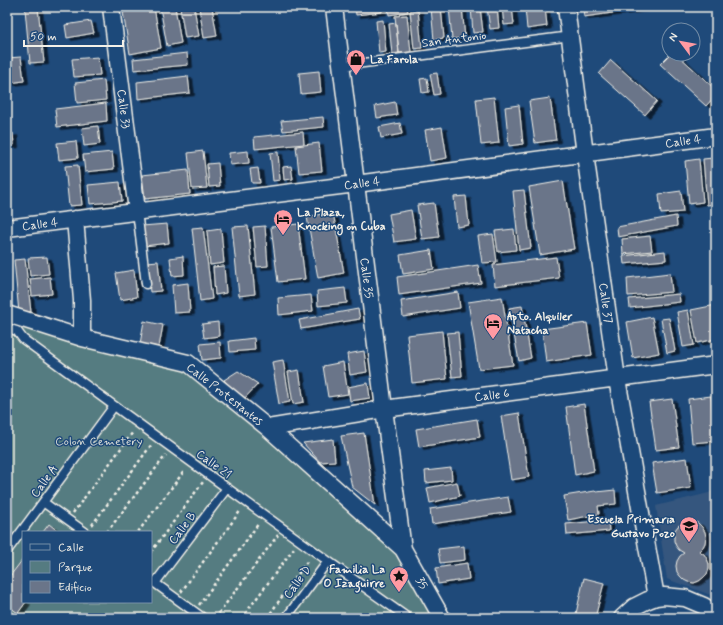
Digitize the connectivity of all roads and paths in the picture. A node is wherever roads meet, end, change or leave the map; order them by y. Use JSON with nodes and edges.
{"nodes":[{"id":1,"x":111,"y":7,"type":"edge"},
{"id":2,"x":334,"y":7,"type":"edge"},
{"id":3,"x":566,"y":7,"type":"edge"},
{"id":4,"x":571,"y":36,"type":"junction"},
{"id":5,"x":341,"y":66,"type":"junction"},
{"id":6,"x":716,"y":136,"type":"edge"},
{"id":7,"x":585,"y":154,"type":"junction"},
{"id":8,"x":356,"y":184,"type":"junction"},
{"id":9,"x":137,"y":211,"type":"junction"},
{"id":10,"x":75,"y":219,"type":"junction"},
{"id":11,"x":7,"y":228,"type":"edge"},
{"id":12,"x":146,"y":284,"type":"dead end"},
{"id":13,"x":7,"y":314,"type":"edge"},
{"id":14,"x":7,"y":328,"type":"edge"},
{"id":15,"x":82,"y":338,"type":"junction"},
{"id":16,"x":716,"y":365,"type":"edge"},
{"id":17,"x":617,"y":379,"type":"junction"},
{"id":18,"x":114,"y":406,"type":"junction"},
{"id":19,"x":384,"y":410,"type":"junction"},
{"id":20,"x":139,"y":424,"type":"junction"},
{"id":21,"x":268,"y":428,"type":"junction"},
{"id":22,"x":157,"y":437,"type":"junction"},
{"id":23,"x":172,"y":448,"type":"junction"},
{"id":24,"x":191,"y":462,"type":"junction"},
{"id":25,"x":209,"y":475,"type":"junction"},
{"id":26,"x":227,"y":488,"type":"junction"},
{"id":27,"x":43,"y":502,"type":"junction"},
{"id":28,"x":247,"y":503,"type":"junction"},
{"id":29,"x":265,"y":515,"type":"junction"},
{"id":30,"x":68,"y":520,"type":"junction"},
{"id":31,"x":92,"y":526,"type":"dead end"},
{"id":32,"x":283,"y":529,"type":"junction"},
{"id":33,"x":84,"y":531,"type":"edge"},
{"id":34,"x":108,"y":531,"type":"edge"},
{"id":35,"x":139,"y":531,"type":"edge"},
{"id":36,"x":299,"y":540,"type":"junction"},
{"id":37,"x":403,"y":549,"type":"junction"},
{"id":38,"x":7,"y":551,"type":"edge"},
{"id":39,"x":152,"y":551,"type":"edge"},
{"id":40,"x":314,"y":551,"type":"junction"},
{"id":41,"x":328,"y":561,"type":"junction"},
{"id":42,"x":153,"y":582,"type":"edge"},
{"id":43,"x":656,"y":597,"type":"junction"},
{"id":44,"x":176,"y":599,"type":"junction"},
{"id":45,"x":194,"y":612,"type":"junction"},
{"id":46,"x":716,"y":617,"type":"edge"},
{"id":47,"x":160,"y":618,"type":"edge"},
{"id":48,"x":166,"y":618,"type":"edge"},
{"id":49,"x":203,"y":618,"type":"edge"},
{"id":50,"x":215,"y":618,"type":"edge"},
{"id":51,"x":242,"y":618,"type":"edge"},
{"id":52,"x":267,"y":618,"type":"edge"},
{"id":53,"x":286,"y":618,"type":"edge"},
{"id":54,"x":408,"y":618,"type":"edge"},
{"id":55,"x":442,"y":618,"type":"edge"},
{"id":56,"x":622,"y":618,"type":"edge"}],
"edges":[{"from":1,"to":9,"type":"street","name":"Calle 33"},
{"from":2,"to":5,"type":"street","name":"Calle 35"},
{"from":3,"to":4,"type":"street","name":"Calle 37"},
{"from":4,"to":5,"type":"lane","name":"San Antonio"},
{"from":4,"to":7,"type":"street","name":"Calle 37"},
{"from":5,"to":8,"type":"street","name":"Calle 35"},
{"from":6,"to":7,"type":"street","name":"Calle 4"},
{"from":7,"to":8,"type":"street","name":"Calle 4"},
{"from":7,"to":17,"type":"street","name":"Calle 37"},
{"from":8,"to":9,"type":"street","name":"Calle 4"},
{"from":8,"to":19,"type":"street","name":"Calle 35"},
{"from":9,"to":10,"type":"street","name":"Calle 4"},
{"from":9,"to":12,"type":"lane"},
{"from":10,"to":11,"type":"street","name":"Calle 4"},
{"from":10,"to":15,"type":"street"},
{"from":13,"to":15,"type":"street","name":"Calle Protestantes"},
{"from":14,"to":18,"type":"lane","name":"Calle 21"},
{"from":15,"to":21,"type":"street","name":"Calle Protestantes"},
{"from":16,"to":17,"type":"street","name":"Calle 6"},
{"from":17,"to":19,"type":"street","name":"Calle 6"},
{"from":17,"to":43,"type":"street","name":"Calle 37"},
{"from":18,"to":20,"type":"lane","name":"Calle 21"},
{"from":18,"to":27,"type":"lane","name":"Calle A"},
{"from":19,"to":21,"type":"street","name":"Calle 6"},
{"from":19,"to":37,"type":"street","name":"Calle 35"},
{"from":20,"to":22,"type":"lane","name":"Calle 21"},
{"from":20,"to":30,"type":"path"},
{"from":21,"to":37,"type":"street","name":"Calle Protestantes"},
{"from":22,"to":23,"type":"lane","name":"Calle 21"},
{"from":22,"to":31,"type":"path"},
{"from":23,"to":24,"type":"lane","name":"Calle 21"},
{"from":23,"to":34,"type":"path"},
{"from":24,"to":25,"type":"lane","name":"Calle 21"},
{"from":24,"to":35,"type":"path"},
{"from":25,"to":26,"type":"lane","name":"Calle 21"},
{"from":25,"to":39,"type":"path"},
{"from":26,"to":28,"type":"lane","name":"Calle 21"},
{"from":26,"to":42,"type":"lane","name":"Calle B"},
{"from":27,"to":30,"type":"lane"},
{"from":27,"to":38,"type":"lane","name":"Calle A"},
{"from":28,"to":29,"type":"lane","name":"Calle 21"},
{"from":28,"to":44,"type":"path"},
{"from":29,"to":32,"type":"lane","name":"Calle 21"},
{"from":29,"to":45,"type":"path"},
{"from":30,"to":33,"type":"lane"},
{"from":32,"to":36,"type":"lane","name":"Calle 21"},
{"from":32,"to":50,"type":"path"},
{"from":36,"to":40,"type":"lane","name":"Calle 21"},
{"from":36,"to":51,"type":"path"},
{"from":37,"to":55,"type":"street","name":"35"},
{"from":40,"to":41,"type":"lane","name":"Calle 21"},
{"from":40,"to":52,"type":"path"},
{"from":41,"to":53,"type":"lane","name":"Calle D"},
{"from":41,"to":54,"type":"lane","name":"Calle 21"},
{"from":42,"to":44,"type":"lane"},
{"from":43,"to":46,"type":"street"},
{"from":43,"to":56,"type":"street"},
{"from":44,"to":45,"type":"lane"},
{"from":45,"to":49,"type":"lane"},
{"from":47,"to":48,"type":"path"}]}
